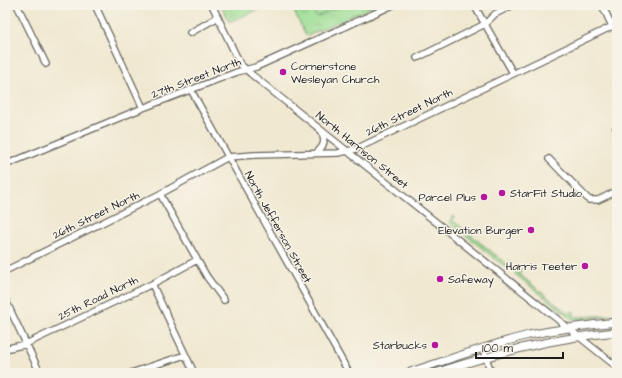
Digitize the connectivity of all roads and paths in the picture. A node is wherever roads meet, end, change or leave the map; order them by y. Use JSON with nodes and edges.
{"nodes":[{"id":1,"x":17,"y":5,"type":"edge"},
{"id":2,"x":95,"y":5,"type":"edge"},
{"id":3,"x":212,"y":5,"type":"edge"},
{"id":4,"x":393,"y":5,"type":"edge"},
{"id":5,"x":474,"y":5,"type":"edge"},
{"id":6,"x":512,"y":5,"type":"edge"},
{"id":7,"x":602,"y":5,"type":"edge"},
{"id":8,"x":218,"y":17,"type":"junction"},
{"id":9,"x":485,"y":24,"type":"junction"},
{"id":10,"x":615,"y":25,"type":"edge"},
{"id":11,"x":190,"y":33,"type":"dead end"},
{"id":12,"x":417,"y":58,"type":"dead end"},
{"id":13,"x":46,"y":64,"type":"dead end"},
{"id":14,"x":246,"y":69,"type":"junction"},
{"id":15,"x":513,"y":73,"type":"junction"},
{"id":16,"x":190,"y":90,"type":"junction"},
{"id":17,"x":143,"y":108,"type":"junction"},
{"id":18,"x":318,"y":128,"type":"junction"},
{"id":19,"x":347,"y":150,"type":"junction"},
{"id":20,"x":316,"y":153,"type":"junction"},
{"id":21,"x":228,"y":157,"type":"junction"},
{"id":22,"x":549,"y":159,"type":"dead end"},
{"id":23,"x":5,"y":166,"type":"edge"},
{"id":24,"x":617,"y":191,"type":"edge"},
{"id":25,"x":160,"y":194,"type":"junction"},
{"id":26,"x":197,"y":260,"type":"junction"},
{"id":27,"x":5,"y":271,"type":"edge"},
{"id":28,"x":152,"y":284,"type":"junction"},
{"id":29,"x":5,"y":298,"type":"edge"},
{"id":30,"x":224,"y":300,"type":"dead end"},
{"id":31,"x":617,"y":322,"type":"edge"},
{"id":32,"x":568,"y":328,"type":"junction"},
{"id":33,"x":617,"y":332,"type":"edge"},
{"id":34,"x":579,"y":336,"type":"junction"},
{"id":35,"x":26,"y":344,"type":"junction"},
{"id":36,"x":483,"y":348,"type":"junction"},
{"id":37,"x":5,"y":349,"type":"edge"},
{"id":38,"x":185,"y":355,"type":"junction"},
{"id":39,"x":486,"y":357,"type":"junction"},
{"id":40,"x":617,"y":367,"type":"edge"},
{"id":41,"x":40,"y":373,"type":"edge"},
{"id":42,"x":131,"y":373,"type":"edge"},
{"id":43,"x":194,"y":373,"type":"edge"},
{"id":44,"x":349,"y":373,"type":"edge"},
{"id":45,"x":407,"y":373,"type":"edge"},
{"id":46,"x":435,"y":373,"type":"edge"},
{"id":47,"x":491,"y":373,"type":"edge"}],
"edges":[{"from":1,"to":13,"type":"street"},
{"from":2,"to":17,"type":"street"},
{"from":3,"to":8,"type":"street","name":"North Harrison Street"},
{"from":4,"to":14,"type":"street","name":"27th Street North"},
{"from":5,"to":9,"type":"street"},
{"from":6,"to":9,"type":"street"},
{"from":7,"to":10,"type":"street"},
{"from":8,"to":11,"type":"street"},
{"from":8,"to":14,"type":"street","name":"North Harrison Street"},
{"from":9,"to":12,"type":"street"},
{"from":9,"to":15,"type":"street"},
{"from":10,"to":15,"type":"street","name":"26th Street North"},
{"from":14,"to":16,"type":"street","name":"27th Street North"},
{"from":14,"to":18,"type":"street","name":"North Harrison Street"},
{"from":15,"to":19,"type":"street","name":"26th Street North"},
{"from":16,"to":17,"type":"street","name":"27th Street North"},
{"from":16,"to":21,"type":"street","name":"North Jefferson Street"},
{"from":17,"to":23,"type":"street","name":"27th Street North"},
{"from":18,"to":19,"type":"street","name":"North Harrison Street"},
{"from":18,"to":20,"type":"street"},
{"from":19,"to":20,"type":"street","name":"26th Street North"},
{"from":19,"to":32,"type":"street","name":"North Harrison Street"},
{"from":20,"to":21,"type":"street","name":"26th Street North"},
{"from":21,"to":25,"type":"street","name":"26th Street North"},
{"from":21,"to":44,"type":"street","name":"North Jefferson Street"},
{"from":22,"to":24,"type":"street"},
{"from":25,"to":26,"type":"street"},
{"from":25,"to":27,"type":"street","name":"26th Street North"},
{"from":26,"to":28,"type":"street","name":"25th Road North"},
{"from":26,"to":30,"type":"street"},
{"from":28,"to":35,"type":"street","name":"25th Road North"},
{"from":28,"to":38,"type":"street"},
{"from":29,"to":35,"type":"street"},
{"from":31,"to":32,"type":"main road"},
{"from":32,"to":34,"type":"street","name":"North Harrison Street"},
{"from":32,"to":36,"type":"main road"},
{"from":33,"to":34,"type":"main road"},
{"from":34,"to":39,"type":"main road"},
{"from":34,"to":40,"type":"street","name":"North Harrison Street"},
{"from":35,"to":37,"type":"street","name":"25th Road North"},
{"from":35,"to":41,"type":"street"},
{"from":36,"to":39,"type":"street"},
{"from":36,"to":45,"type":"main road"},
{"from":38,"to":42,"type":"street"},
{"from":38,"to":43,"type":"street"},
{"from":39,"to":46,"type":"main road"},
{"from":39,"to":47,"type":"street"}]}
